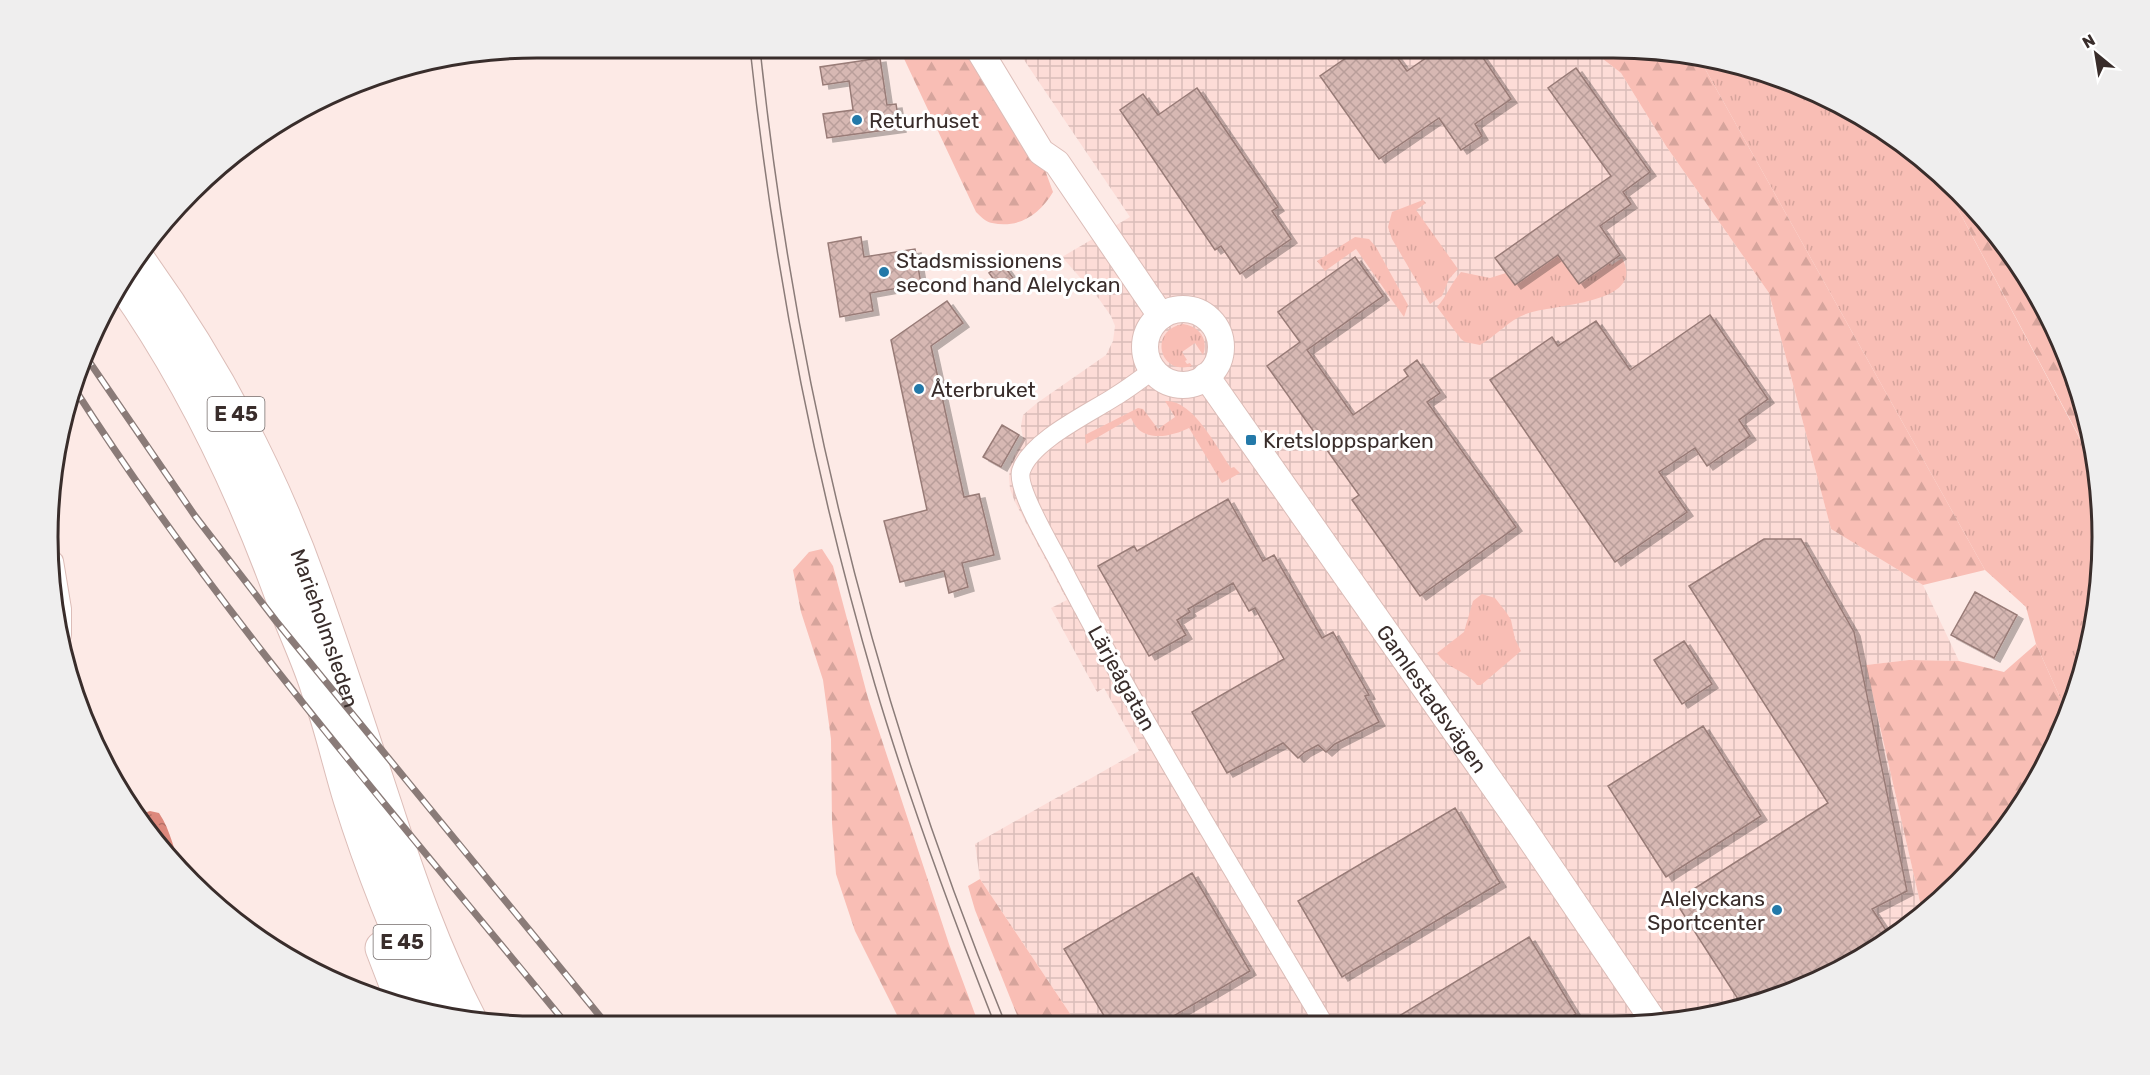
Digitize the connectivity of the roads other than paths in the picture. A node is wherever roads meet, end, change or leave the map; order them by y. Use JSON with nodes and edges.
{"nodes":[{"id":1,"x":984,"y":58,"type":"edge"},
{"id":2,"x":1000,"y":58,"type":"edge"},
{"id":3,"x":1057,"y":163,"type":"junction"},
{"id":4,"x":143,"y":266,"type":"edge"},
{"id":5,"x":128,"y":290,"type":"edge"},
{"id":6,"x":1161,"y":316,"type":"junction"},
{"id":7,"x":1153,"y":370,"type":"junction"},
{"id":8,"x":1206,"y":376,"type":"junction"},
{"id":9,"x":318,"y":690,"type":"junction"},
{"id":10,"x":400,"y":996,"type":"edge"},
{"id":11,"x":430,"y":1004,"type":"edge"},
{"id":12,"x":465,"y":1010,"type":"edge"},
{"id":13,"x":1649,"y":1014,"type":"edge"},
{"id":14,"x":1319,"y":1016,"type":"edge"}],
"edges":[{"from":1,"to":3,"type":"street"},
{"from":2,"to":3,"type":"street"},
{"from":3,"to":6,"type":"street"},
{"from":4,"to":12,"type":"highway","name":"Marieholmsleden","number":"E 45"},
{"from":5,"to":9,"type":"highway","name":"Marieholmsleden","number":"E 45"},
{"from":6,"to":7,"type":"street"},
{"from":6,"to":8,"type":"street"},
{"from":7,"to":8,"type":"street"},
{"from":7,"to":14,"type":"street","name":"Lärjeågatan"},
{"from":8,"to":13,"type":"street","name":"Gamlestadsvägen"},
{"from":9,"to":10,"type":"highway"},
{"from":9,"to":11,"type":"highway","name":"Marieholmsleden","number":"E 45"}]}
